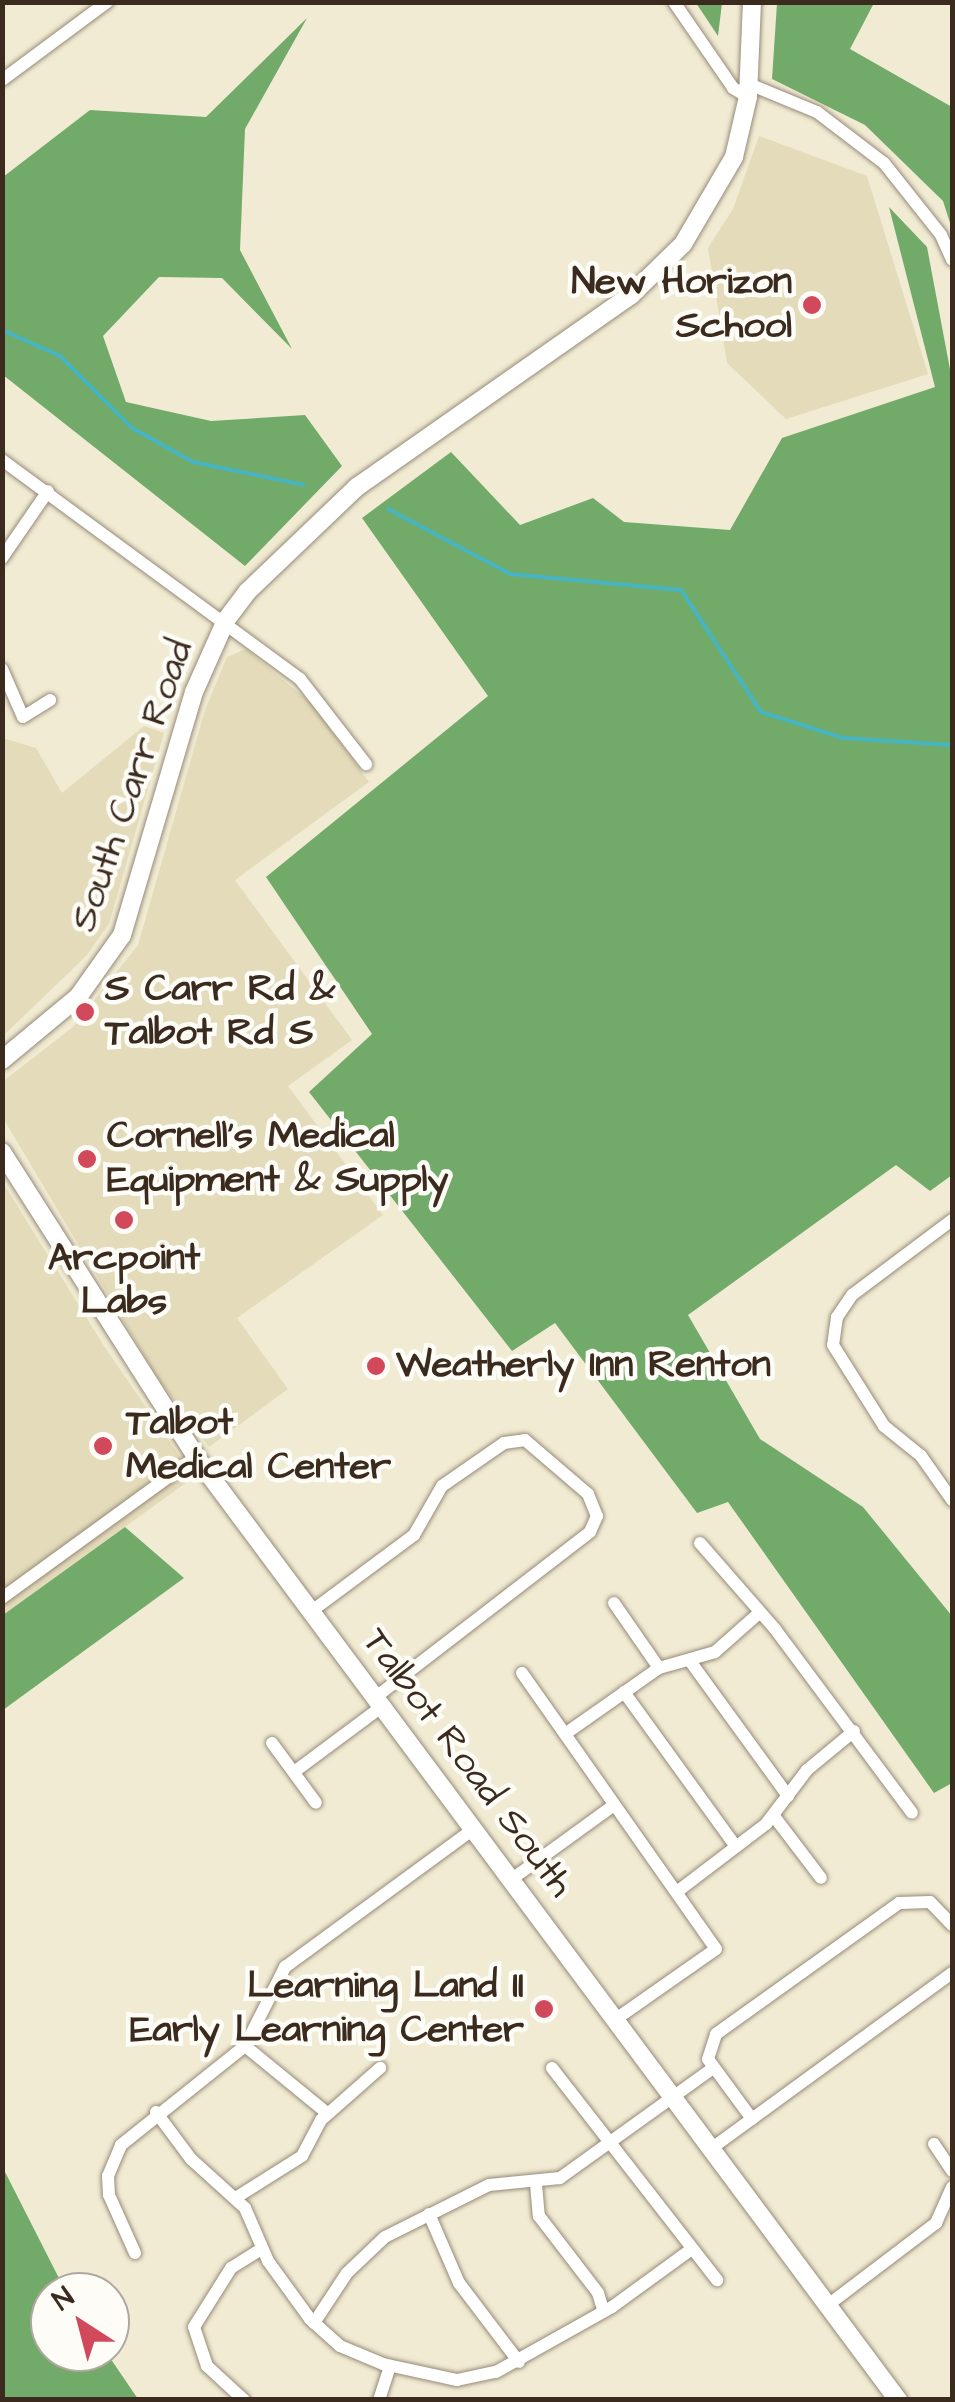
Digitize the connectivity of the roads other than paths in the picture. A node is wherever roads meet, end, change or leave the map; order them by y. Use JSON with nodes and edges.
{"nodes":[{"id":1,"x":107,"y":2,"type":"edge"},
{"id":2,"x":674,"y":2,"type":"edge"},
{"id":3,"x":752,"y":2,"type":"edge"},
{"id":4,"x":2,"y":80,"type":"edge"},
{"id":5,"x":748,"y":91,"type":"junction"},
{"id":6,"x":952,"y":260,"type":"edge"},
{"id":7,"x":2,"y":460,"type":"edge"},
{"id":8,"x":48,"y":492,"type":"junction"},
{"id":9,"x":2,"y":558,"type":"edge"},
{"id":10,"x":226,"y":620,"type":"junction"},
{"id":11,"x":2,"y":669,"type":"edge"},
{"id":12,"x":50,"y":700,"type":"dead end"},
{"id":13,"x":366,"y":764,"type":"dead end"},
{"id":14,"x":2,"y":1060,"type":"edge"},
{"id":15,"x":2,"y":1152,"type":"edge"},
{"id":16,"x":952,"y":1220,"type":"edge"},
{"id":17,"x":196,"y":1458,"type":"junction"},
{"id":18,"x":952,"y":1500,"type":"edge"},
{"id":19,"x":700,"y":1543,"type":"dead end"},
{"id":20,"x":2,"y":1598,"type":"edge"},
{"id":21,"x":614,"y":1603,"type":"dead end"},
{"id":22,"x":312,"y":1610,"type":"junction"},
{"id":23,"x":758,"y":1614,"type":"junction"},
{"id":24,"x":690,"y":1661,"type":"junction"},
{"id":25,"x":658,"y":1668,"type":"junction"},
{"id":26,"x":522,"y":1674,"type":"dead end"},
{"id":27,"x":624,"y":1692,"type":"junction"},
{"id":28,"x":380,"y":1701,"type":"junction"},
{"id":29,"x":854,"y":1731,"type":"junction"},
{"id":30,"x":565,"y":1734,"type":"junction"},
{"id":31,"x":272,"y":1743,"type":"dead end"},
{"id":32,"x":294,"y":1772,"type":"junction"},
{"id":33,"x":788,"y":1796,"type":"junction"},
{"id":34,"x":316,"y":1803,"type":"dead end"},
{"id":35,"x":614,"y":1806,"type":"junction"},
{"id":36,"x":912,"y":1813,"type":"dead end"},
{"id":37,"x":773,"y":1815,"type":"junction"},
{"id":38,"x":475,"y":1828,"type":"junction"},
{"id":39,"x":736,"y":1846,"type":"junction"},
{"id":40,"x":821,"y":1878,"type":"dead end"},
{"id":41,"x":512,"y":1879,"type":"junction"},
{"id":42,"x":678,"y":1891,"type":"junction"},
{"id":43,"x":952,"y":1925,"type":"edge"},
{"id":44,"x":952,"y":1974,"type":"edge"},
{"id":45,"x":616,"y":2020,"type":"junction"},
{"id":46,"x":245,"y":2046,"type":"junction"},
{"id":47,"x":380,"y":2068,"type":"dead end"},
{"id":48,"x":552,"y":2068,"type":"dead end"},
{"id":49,"x":713,"y":2068,"type":"junction"},
{"id":50,"x":674,"y":2097,"type":"junction"},
{"id":51,"x":156,"y":2112,"type":"junction"},
{"id":52,"x":326,"y":2113,"type":"junction"},
{"id":53,"x":752,"y":2119,"type":"junction"},
{"id":54,"x":611,"y":2142,"type":"junction"},
{"id":55,"x":934,"y":2144,"type":"dead end"},
{"id":56,"x":712,"y":2148,"type":"junction"},
{"id":57,"x":952,"y":2171,"type":"edge"},
{"id":58,"x":536,"y":2184,"type":"junction"},
{"id":59,"x":952,"y":2187,"type":"edge"},
{"id":60,"x":236,"y":2197,"type":"junction"},
{"id":61,"x":429,"y":2214,"type":"junction"},
{"id":62,"x":262,"y":2250,"type":"junction"},
{"id":63,"x":689,"y":2251,"type":"junction"},
{"id":64,"x":135,"y":2253,"type":"dead end"},
{"id":65,"x":717,"y":2280,"type":"dead end"},
{"id":66,"x":828,"y":2305,"type":"junction"},
{"id":67,"x":603,"y":2310,"type":"junction"},
{"id":68,"x":314,"y":2323,"type":"junction"},
{"id":69,"x":518,"y":2362,"type":"junction"},
{"id":70,"x":390,"y":2366,"type":"junction"},
{"id":71,"x":244,"y":2400,"type":"edge"},
{"id":72,"x":380,"y":2400,"type":"edge"},
{"id":73,"x":898,"y":2400,"type":"edge"}],
"edges":[{"from":1,"to":4,"type":"street"},
{"from":2,"to":5,"type":"street"},
{"from":3,"to":5,"type":"street","name":"South Carr Road"},
{"from":5,"to":6,"type":"street"},
{"from":5,"to":10,"type":"street","name":"South Carr Road"},
{"from":7,"to":8,"type":"street"},
{"from":8,"to":9,"type":"street"},
{"from":8,"to":10,"type":"street"},
{"from":10,"to":13,"type":"street"},
{"from":10,"to":14,"type":"street","name":"South Carr Road"},
{"from":11,"to":12,"type":"street"},
{"from":15,"to":17,"type":"street","name":"Talbot Road South"},
{"from":16,"to":18,"type":"street"},
{"from":17,"to":20,"type":"street"},
{"from":17,"to":22,"type":"street","name":"Talbot Road South"},
{"from":19,"to":23,"type":"street"},
{"from":21,"to":25,"type":"street"},
{"from":22,"to":28,"type":"street","name":"Talbot Road South"},
{"from":22,"to":28,"type":"street"},
{"from":23,"to":24,"type":"street"},
{"from":23,"to":29,"type":"street"},
{"from":24,"to":25,"type":"street"},
{"from":24,"to":33,"type":"street"},
{"from":25,"to":27,"type":"street"},
{"from":26,"to":30,"type":"street"},
{"from":27,"to":30,"type":"street"},
{"from":27,"to":39,"type":"street"},
{"from":28,"to":32,"type":"street"},
{"from":28,"to":38,"type":"street","name":"Talbot Road South"},
{"from":29,"to":33,"type":"street"},
{"from":29,"to":36,"type":"street"},
{"from":30,"to":35,"type":"street"},
{"from":31,"to":32,"type":"street"},
{"from":32,"to":34,"type":"street"},
{"from":33,"to":37,"type":"street"},
{"from":35,"to":41,"type":"street"},
{"from":35,"to":42,"type":"street"},
{"from":37,"to":39,"type":"street"},
{"from":37,"to":40,"type":"street"},
{"from":38,"to":41,"type":"street","name":"Talbot Road South"},
{"from":38,"to":46,"type":"street"},
{"from":39,"to":42,"type":"street"},
{"from":41,"to":45,"type":"street","name":"Talbot Road South"},
{"from":42,"to":45,"type":"street"},
{"from":43,"to":49,"type":"street"},
{"from":44,"to":53,"type":"street"},
{"from":45,"to":50,"type":"street","name":"Talbot Road South"},
{"from":46,"to":51,"type":"street"},
{"from":46,"to":52,"type":"street"},
{"from":47,"to":52,"type":"street"},
{"from":48,"to":54,"type":"street"},
{"from":49,"to":50,"type":"street"},
{"from":49,"to":53,"type":"street"},
{"from":50,"to":54,"type":"street"},
{"from":50,"to":56,"type":"street","name":"Talbot Road South"},
{"from":51,"to":60,"type":"street"},
{"from":51,"to":64,"type":"street"},
{"from":52,"to":60,"type":"street"},
{"from":53,"to":56,"type":"street"},
{"from":54,"to":58,"type":"street"},
{"from":54,"to":63,"type":"street"},
{"from":55,"to":57,"type":"street"},
{"from":56,"to":66,"type":"street","name":"Talbot Road South"},
{"from":58,"to":61,"type":"street"},
{"from":58,"to":67,"type":"street"},
{"from":59,"to":66,"type":"street"},
{"from":60,"to":62,"type":"street"},
{"from":61,"to":68,"type":"street"},
{"from":61,"to":69,"type":"street"},
{"from":62,"to":68,"type":"street"},
{"from":62,"to":71,"type":"street"},
{"from":63,"to":65,"type":"street"},
{"from":63,"to":67,"type":"street"},
{"from":66,"to":73,"type":"street","name":"Talbot Road South"},
{"from":67,"to":69,"type":"street"},
{"from":68,"to":70,"type":"street"},
{"from":69,"to":70,"type":"street"},
{"from":70,"to":72,"type":"street"}]}
